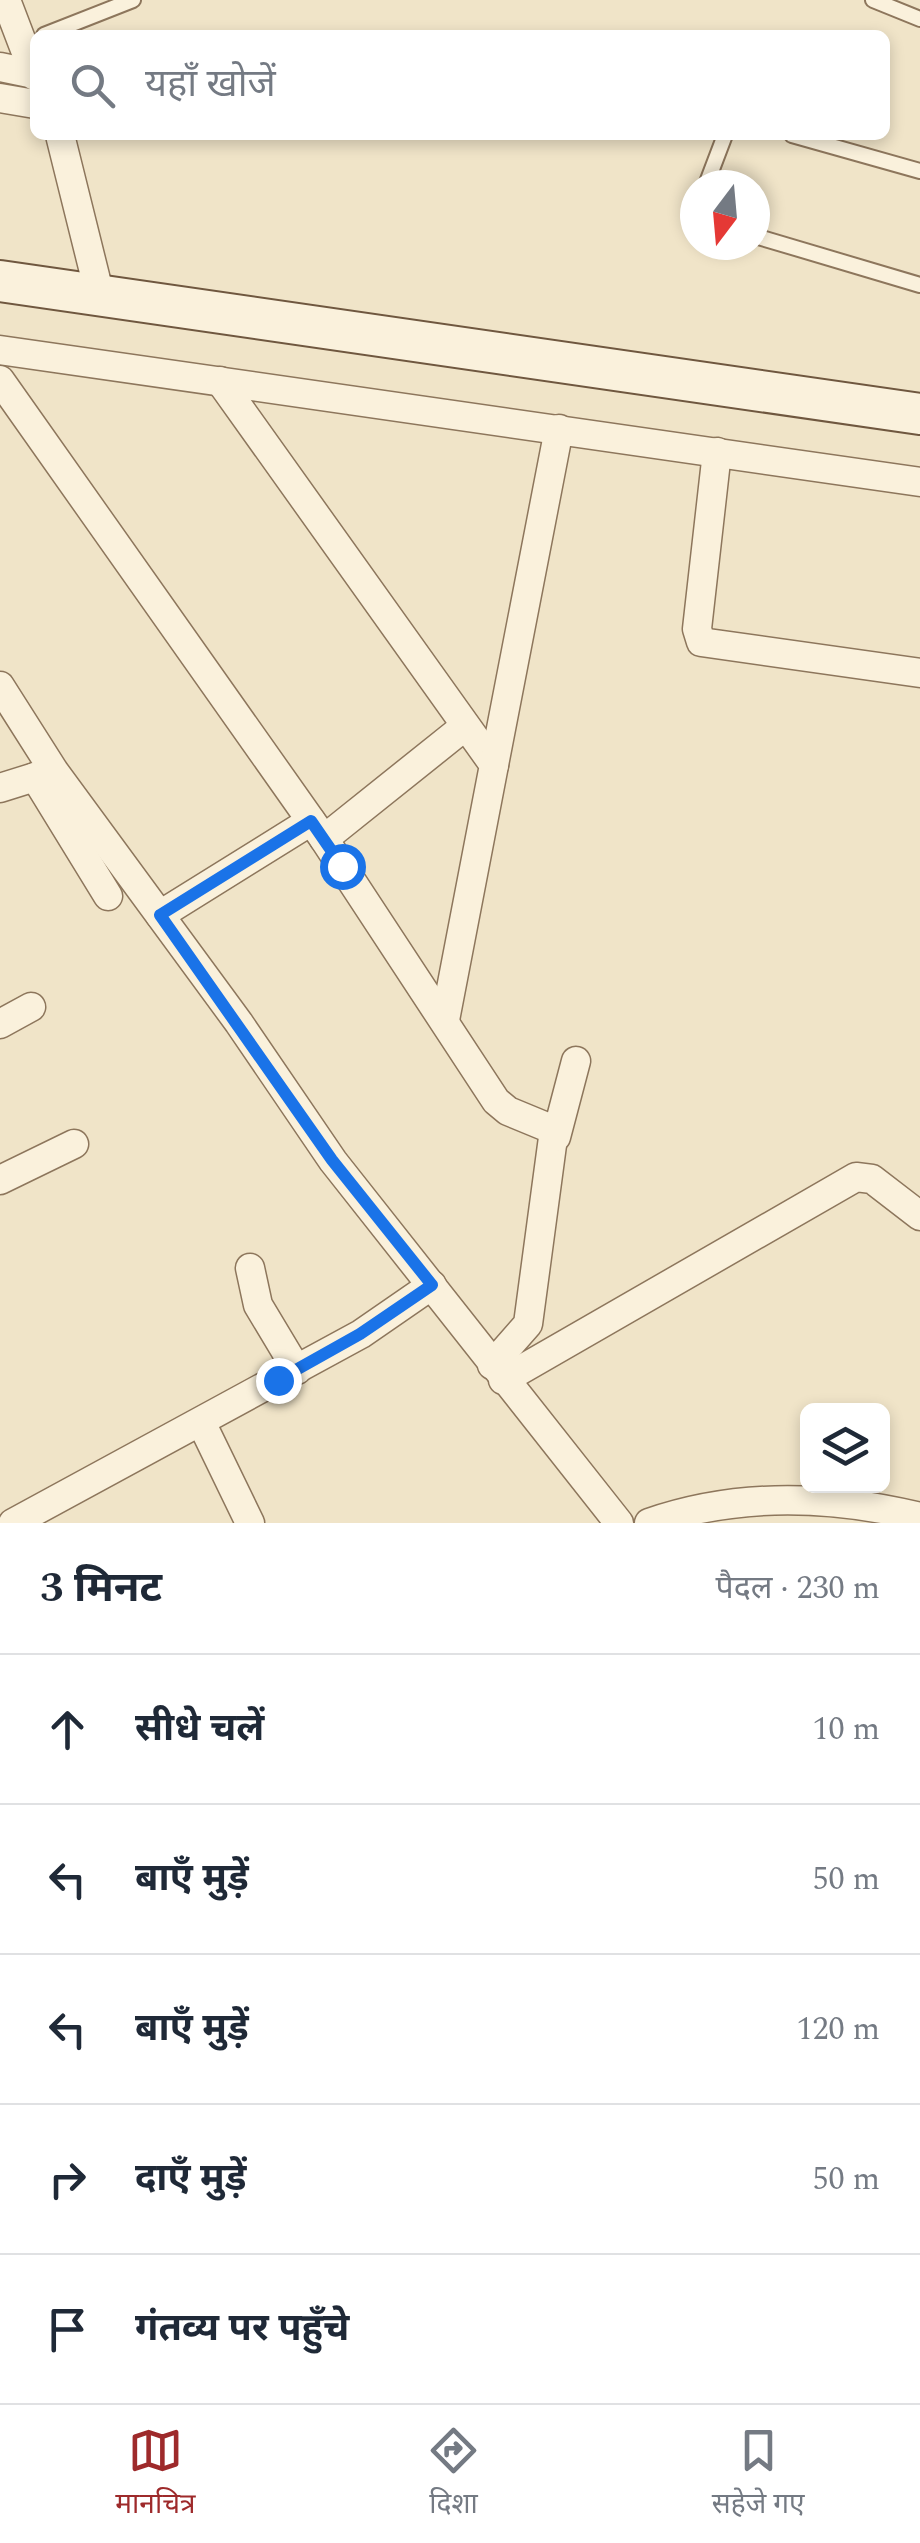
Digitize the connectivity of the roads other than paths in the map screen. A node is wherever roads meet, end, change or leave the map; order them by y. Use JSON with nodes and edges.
{"nodes":[{"id":1,"x":6,"y":0,"type":"edge"},
{"id":2,"x":133,"y":0,"type":"edge"},
{"id":3,"x":873,"y":0,"type":"edge"},
{"id":4,"x":920,"y":19,"type":"edge"},
{"id":5,"x":57,"y":30,"type":"edge"},
{"id":6,"x":30,"y":33,"type":"edge"},
{"id":7,"x":0,"y":67,"type":"edge"},
{"id":8,"x":30,"y":74,"type":"edge"},
{"id":9,"x":0,"y":98,"type":"edge"},
{"id":10,"x":30,"y":103,"type":"edge"},
{"id":11,"x":61,"y":140,"type":"edge"},
{"id":12,"x":722,"y":140,"type":"edge"},
{"id":13,"x":810,"y":140,"type":"edge"},
{"id":14,"x":711,"y":170,"type":"edge"},
{"id":15,"x":920,"y":171,"type":"edge"},
{"id":16,"x":770,"y":240,"type":"edge"},
{"id":17,"x":0,"y":281,"type":"edge"},
{"id":18,"x":920,"y":285,"type":"edge"},
{"id":19,"x":100,"y":296,"type":"junction"},
{"id":20,"x":0,"y":350,"type":"edge"},
{"id":21,"x":0,"y":380,"type":"edge"},
{"id":22,"x":220,"y":382,"type":"junction"},
{"id":23,"x":920,"y":414,"type":"edge"},
{"id":24,"x":559,"y":429,"type":"junction"},
{"id":25,"x":717,"y":452,"type":"junction"},
{"id":26,"x":920,"y":482,"type":"edge"},
{"id":27,"x":920,"y":674,"type":"edge"},
{"id":28,"x":0,"y":686,"type":"edge"},
{"id":29,"x":464,"y":728,"type":"junction"},
{"id":30,"x":494,"y":765,"type":"junction"},
{"id":31,"x":45,"y":774,"type":"junction"},
{"id":32,"x":0,"y":788,"type":"edge"},
{"id":33,"x":318,"y":830,"type":"junction"},
{"id":34,"x":108,"y":896,"type":"dead end"},
{"id":35,"x":160,"y":915,"type":"junction"},
{"id":36,"x":32,"y":1007,"type":"dead end"},
{"id":37,"x":445,"y":1020,"type":"junction"},
{"id":38,"x":0,"y":1024,"type":"edge"},
{"id":39,"x":576,"y":1061,"type":"dead end"},
{"id":40,"x":556,"y":1137,"type":"junction"},
{"id":41,"x":74,"y":1144,"type":"dead end"},
{"id":42,"x":0,"y":1180,"type":"edge"},
{"id":43,"x":920,"y":1216,"type":"edge"},
{"id":44,"x":250,"y":1268,"type":"dead end"},
{"id":45,"x":432,"y":1285,"type":"junction"},
{"id":46,"x":297,"y":1370,"type":"junction"},
{"id":47,"x":498,"y":1372,"type":"junction"},
{"id":48,"x":202,"y":1424,"type":"junction"},
{"id":49,"x":920,"y":1518,"type":"edge"},
{"id":50,"x":14,"y":1523,"type":"edge"},
{"id":51,"x":250,"y":1523,"type":"edge"},
{"id":52,"x":619,"y":1523,"type":"edge"},
{"id":53,"x":648,"y":1523,"type":"edge"}],
"edges":[{"from":1,"to":6,"type":"street"},
{"from":2,"to":5,"type":"lane"},
{"from":3,"to":4,"type":"lane"},
{"from":7,"to":8,"type":"street"},
{"from":9,"to":10,"type":"street"},
{"from":11,"to":19,"type":"street"},
{"from":12,"to":14,"type":"lane"},
{"from":13,"to":15,"type":"lane"},
{"from":16,"to":18,"type":"lane"},
{"from":17,"to":19,"type":"street"},
{"from":19,"to":23,"type":"street"},
{"from":20,"to":22,"type":"street"},
{"from":21,"to":33,"type":"street"},
{"from":22,"to":24,"type":"street"},
{"from":22,"to":29,"type":"street"},
{"from":24,"to":25,"type":"street"},
{"from":24,"to":30,"type":"street"},
{"from":25,"to":26,"type":"street"},
{"from":25,"to":27,"type":"street"},
{"from":28,"to":31,"type":"street"},
{"from":29,"to":30,"type":"street"},
{"from":29,"to":33,"type":"street"},
{"from":30,"to":37,"type":"street"},
{"from":31,"to":32,"type":"street"},
{"from":31,"to":34,"type":"street"},
{"from":31,"to":35,"type":"street"},
{"from":33,"to":35,"type":"street"},
{"from":33,"to":37,"type":"street"},
{"from":35,"to":45,"type":"street"},
{"from":36,"to":38,"type":"street"},
{"from":37,"to":40,"type":"street"},
{"from":39,"to":40,"type":"street"},
{"from":40,"to":47,"type":"street"},
{"from":41,"to":42,"type":"street"},
{"from":43,"to":47,"type":"street"},
{"from":44,"to":46,"type":"street"},
{"from":45,"to":46,"type":"street"},
{"from":45,"to":47,"type":"street"},
{"from":46,"to":48,"type":"street"},
{"from":47,"to":52,"type":"street"},
{"from":48,"to":50,"type":"street"},
{"from":48,"to":51,"type":"street"},
{"from":49,"to":53,"type":"street"}]}
